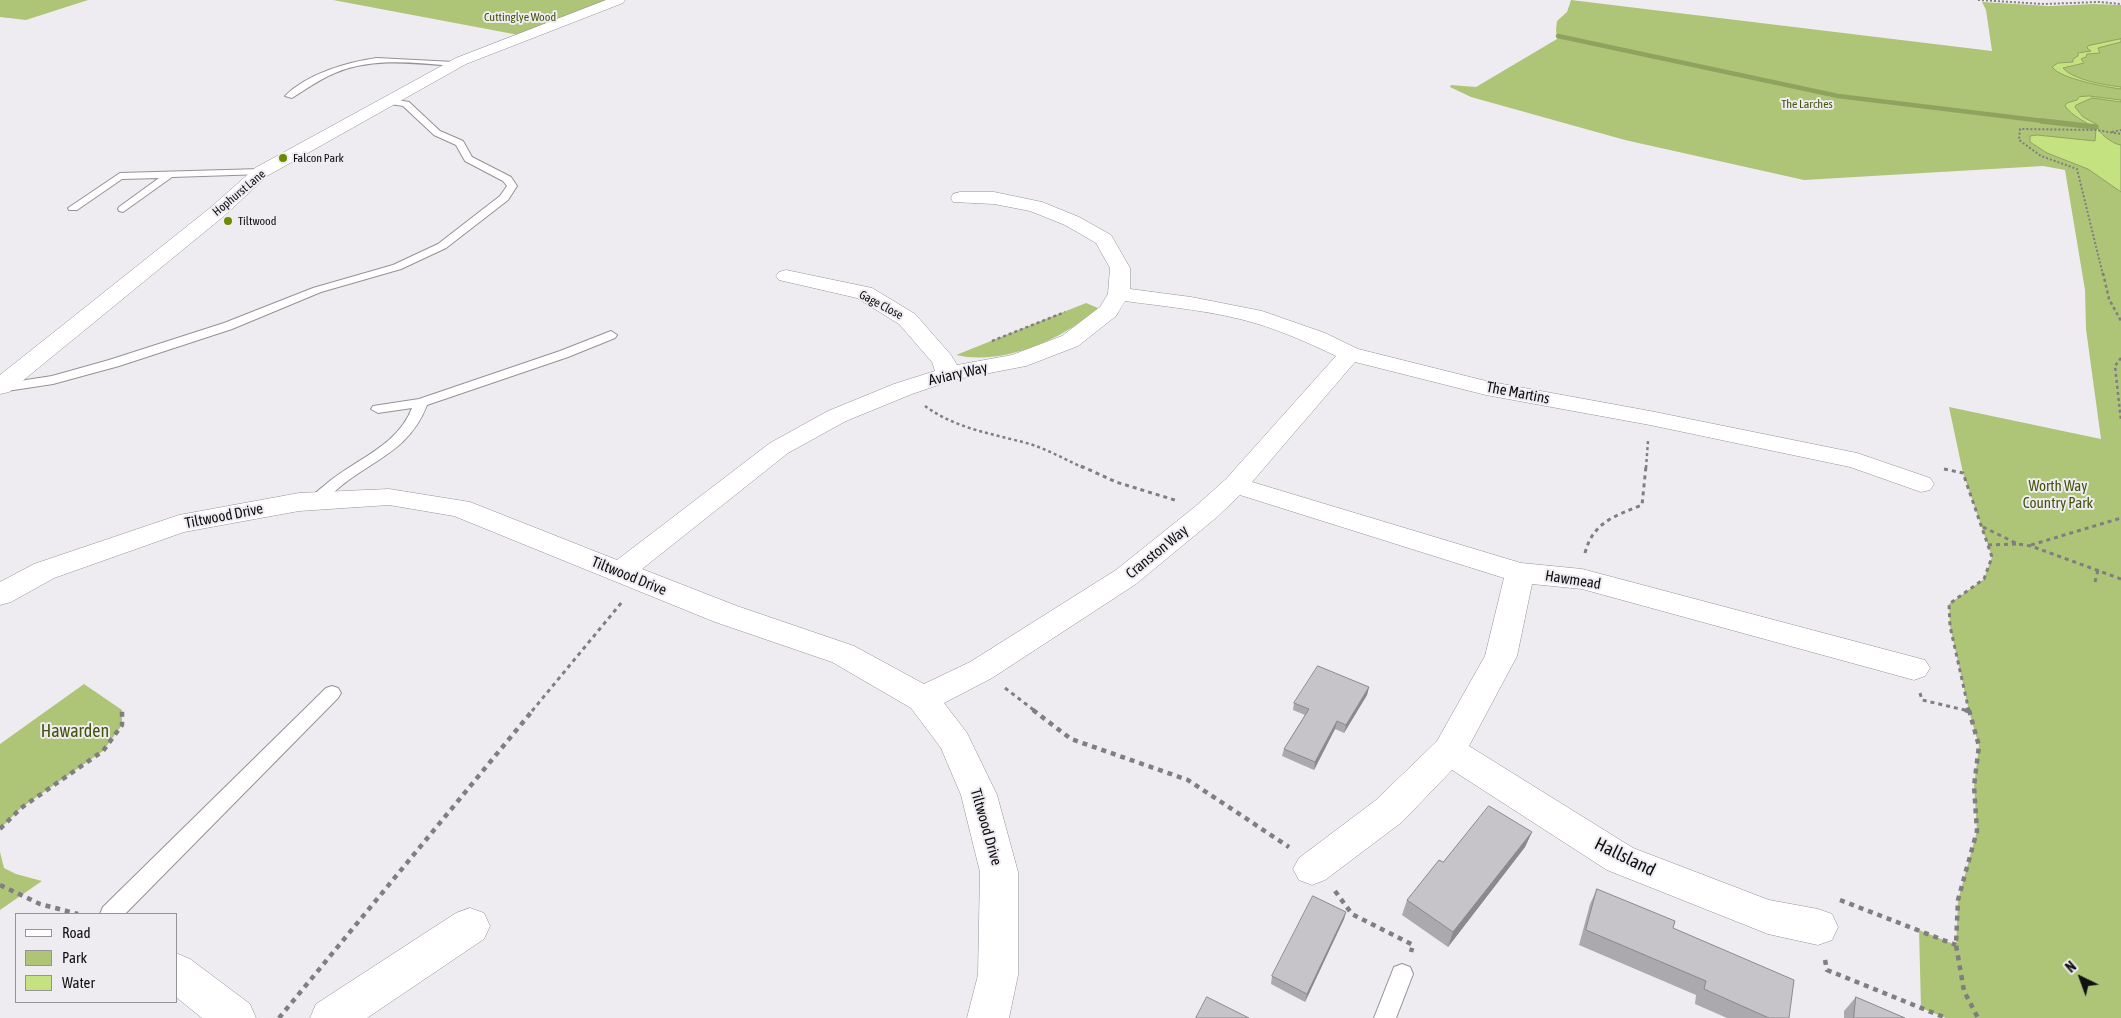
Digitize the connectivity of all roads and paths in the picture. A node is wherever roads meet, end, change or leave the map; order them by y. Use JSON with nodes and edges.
{"nodes":[{"id":1,"x":618,"y":0,"type":"edge"},
{"id":2,"x":1978,"y":0,"type":"edge"},
{"id":3,"x":2098,"y":1,"type":"edge"},
{"id":4,"x":2121,"y":4,"type":"edge"},
{"id":5,"x":454,"y":64,"type":"junction"},
{"id":6,"x":288,"y":96,"type":"dead end"},
{"id":7,"x":387,"y":101,"type":"junction"},
{"id":8,"x":2121,"y":130,"type":"edge"},
{"id":9,"x":2112,"y":132,"type":"junction"},
{"id":10,"x":2121,"y":134,"type":"edge"},
{"id":11,"x":261,"y":172,"type":"junction"},
{"id":12,"x":169,"y":175,"type":"junction"},
{"id":13,"x":960,"y":198,"type":"dead end"},
{"id":14,"x":73,"y":208,"type":"dead end"},
{"id":15,"x":123,"y":209,"type":"dead end"},
{"id":16,"x":786,"y":276,"type":"dead end"},
{"id":17,"x":1113,"y":303,"type":"junction"},
{"id":18,"x":2121,"y":321,"type":"edge"},
{"id":19,"x":611,"y":335,"type":"dead end"},
{"id":20,"x":991,"y":341,"type":"dead end"},
{"id":21,"x":1350,"y":354,"type":"junction"},
{"id":22,"x":2121,"y":358,"type":"edge"},
{"id":23,"x":948,"y":374,"type":"junction"},
{"id":24,"x":0,"y":387,"type":"edge"},
{"id":25,"x":903,"y":389,"type":"junction"},
{"id":26,"x":421,"y":403,"type":"junction"},
{"id":27,"x":378,"y":409,"type":"dead end"},
{"id":28,"x":1650,"y":418,"type":"junction"},
{"id":29,"x":2121,"y":421,"type":"edge"},
{"id":30,"x":1921,"y":484,"type":"joint"},
{"id":31,"x":1234,"y":485,"type":"junction"},
{"id":32,"x":315,"y":501,"type":"junction"},
{"id":33,"x":1208,"y":511,"type":"junction"},
{"id":34,"x":2121,"y":518,"type":"edge"},
{"id":35,"x":1982,"y":526,"type":"junction"},
{"id":36,"x":2018,"y":544,"type":"junction"},
{"id":37,"x":1988,"y":545,"type":"junction"},
{"id":38,"x":2031,"y":546,"type":"junction"},
{"id":39,"x":2098,"y":570,"type":"junction"},
{"id":40,"x":1520,"y":573,"type":"junction"},
{"id":41,"x":630,"y":576,"type":"junction"},
{"id":42,"x":1582,"y":579,"type":"junction"},
{"id":43,"x":2121,"y":579,"type":"edge"},
{"id":44,"x":2095,"y":582,"type":"dead end"},
{"id":45,"x":0,"y":595,"type":"edge"},
{"id":46,"x":1914,"y":668,"type":"joint"},
{"id":47,"x":981,"y":670,"type":"junction"},
{"id":48,"x":332,"y":693,"type":"dead end"},
{"id":49,"x":923,"y":699,"type":"junction"},
{"id":50,"x":122,"y":710,"type":"dead end"},
{"id":51,"x":1969,"y":711,"type":"junction"},
{"id":52,"x":1449,"y":751,"type":"junction"},
{"id":53,"x":0,"y":829,"type":"edge"},
{"id":54,"x":1312,"y":869,"type":"junction"},
{"id":55,"x":0,"y":885,"type":"edge"},
{"id":56,"x":74,"y":913,"type":"edge"},
{"id":57,"x":111,"y":913,"type":"edge"},
{"id":58,"x":1828,"y":913,"type":"junction"},
{"id":59,"x":470,"y":926,"type":"dead end"},
{"id":60,"x":1956,"y":945,"type":"junction"},
{"id":61,"x":178,"y":974,"type":"edge"},
{"id":62,"x":1402,"y":974,"type":"joint"},
{"id":63,"x":235,"y":1018,"type":"edge"},
{"id":64,"x":279,"y":1018,"type":"edge"},
{"id":65,"x":331,"y":1018,"type":"edge"},
{"id":66,"x":988,"y":1018,"type":"edge"},
{"id":67,"x":1385,"y":1018,"type":"edge"},
{"id":68,"x":1946,"y":1018,"type":"edge"},
{"id":69,"x":1978,"y":1018,"type":"edge"}],
"edges":[{"from":1,"to":5,"type":"street","name":"Hophurst Lane"},
{"from":2,"to":3,"type":"path"},
{"from":3,"to":4,"type":"path"},
{"from":5,"to":6,"type":"lane"},
{"from":5,"to":7,"type":"street","name":"Hophurst Lane"},
{"from":7,"to":11,"type":"street","name":"Hophurst Lane"},
{"from":7,"to":24,"type":"lane"},
{"from":8,"to":9,"type":"path"},
{"from":9,"to":10,"type":"path"},
{"from":9,"to":18,"type":"path"},
{"from":11,"to":12,"type":"lane"},
{"from":11,"to":24,"type":"street","name":"Hophurst Lane"},
{"from":12,"to":14,"type":"lane"},
{"from":12,"to":15,"type":"lane"},
{"from":13,"to":17,"type":"street"},
{"from":16,"to":23,"type":"street","name":"Gage Close"},
{"from":17,"to":20,"type":"path"},
{"from":17,"to":21,"type":"street","name":"The Martins"},
{"from":17,"to":23,"type":"street","name":"Aviary Way"},
{"from":19,"to":26,"type":"lane"},
{"from":21,"to":28,"type":"street","name":"The Martins"},
{"from":21,"to":31,"type":"street","name":"Cranston Way"},
{"from":22,"to":29,"type":"path"},
{"from":23,"to":25,"type":"street","name":"Aviary Way"},
{"from":25,"to":33,"type":"path"},
{"from":25,"to":41,"type":"street","name":"Aviary Way"},
{"from":26,"to":27,"type":"lane"},
{"from":26,"to":32,"type":"lane"},
{"from":28,"to":30,"type":"street","name":"The Martins"},
{"from":28,"to":42,"type":"path"},
{"from":30,"to":35,"type":"path"},
{"from":31,"to":33,"type":"street","name":"Cranston Way"},
{"from":31,"to":40,"type":"street","name":"Hawmead"},
{"from":32,"to":41,"type":"street","name":"Tiltwood Drive"},
{"from":32,"to":45,"type":"street","name":"Tiltwood Drive"},
{"from":33,"to":47,"type":"street","name":"Cranston Way"},
{"from":34,"to":38,"type":"path"},
{"from":35,"to":36,"type":"path"},
{"from":35,"to":37,"type":"path"},
{"from":36,"to":37,"type":"path"},
{"from":36,"to":38,"type":"path"},
{"from":37,"to":51,"type":"path"},
{"from":38,"to":39,"type":"path"},
{"from":39,"to":43,"type":"path"},
{"from":39,"to":44,"type":"path"},
{"from":40,"to":42,"type":"street","name":"Hawmead"},
{"from":40,"to":52,"type":"street"},
{"from":41,"to":49,"type":"street","name":"Tiltwood Drive"},
{"from":41,"to":64,"type":"path"},
{"from":42,"to":46,"type":"street","name":"Hawmead"},
{"from":46,"to":51,"type":"path"},
{"from":47,"to":49,"type":"street","name":"Cranston Way"},
{"from":47,"to":54,"type":"path"},
{"from":48,"to":57,"type":"lane"},
{"from":49,"to":66,"type":"street","name":"Tiltwood Drive"},
{"from":50,"to":53,"type":"path"},
{"from":51,"to":60,"type":"path"},
{"from":52,"to":54,"type":"street"},
{"from":52,"to":58,"type":"street","name":"Hallsland"},
{"from":54,"to":62,"type":"path"},
{"from":55,"to":56,"type":"path"},
{"from":58,"to":60,"type":"path"},
{"from":58,"to":68,"type":"path"},
{"from":59,"to":65,"type":"street"},
{"from":60,"to":69,"type":"path"},
{"from":61,"to":63,"type":"street"},
{"from":62,"to":67,"type":"lane"}]}
